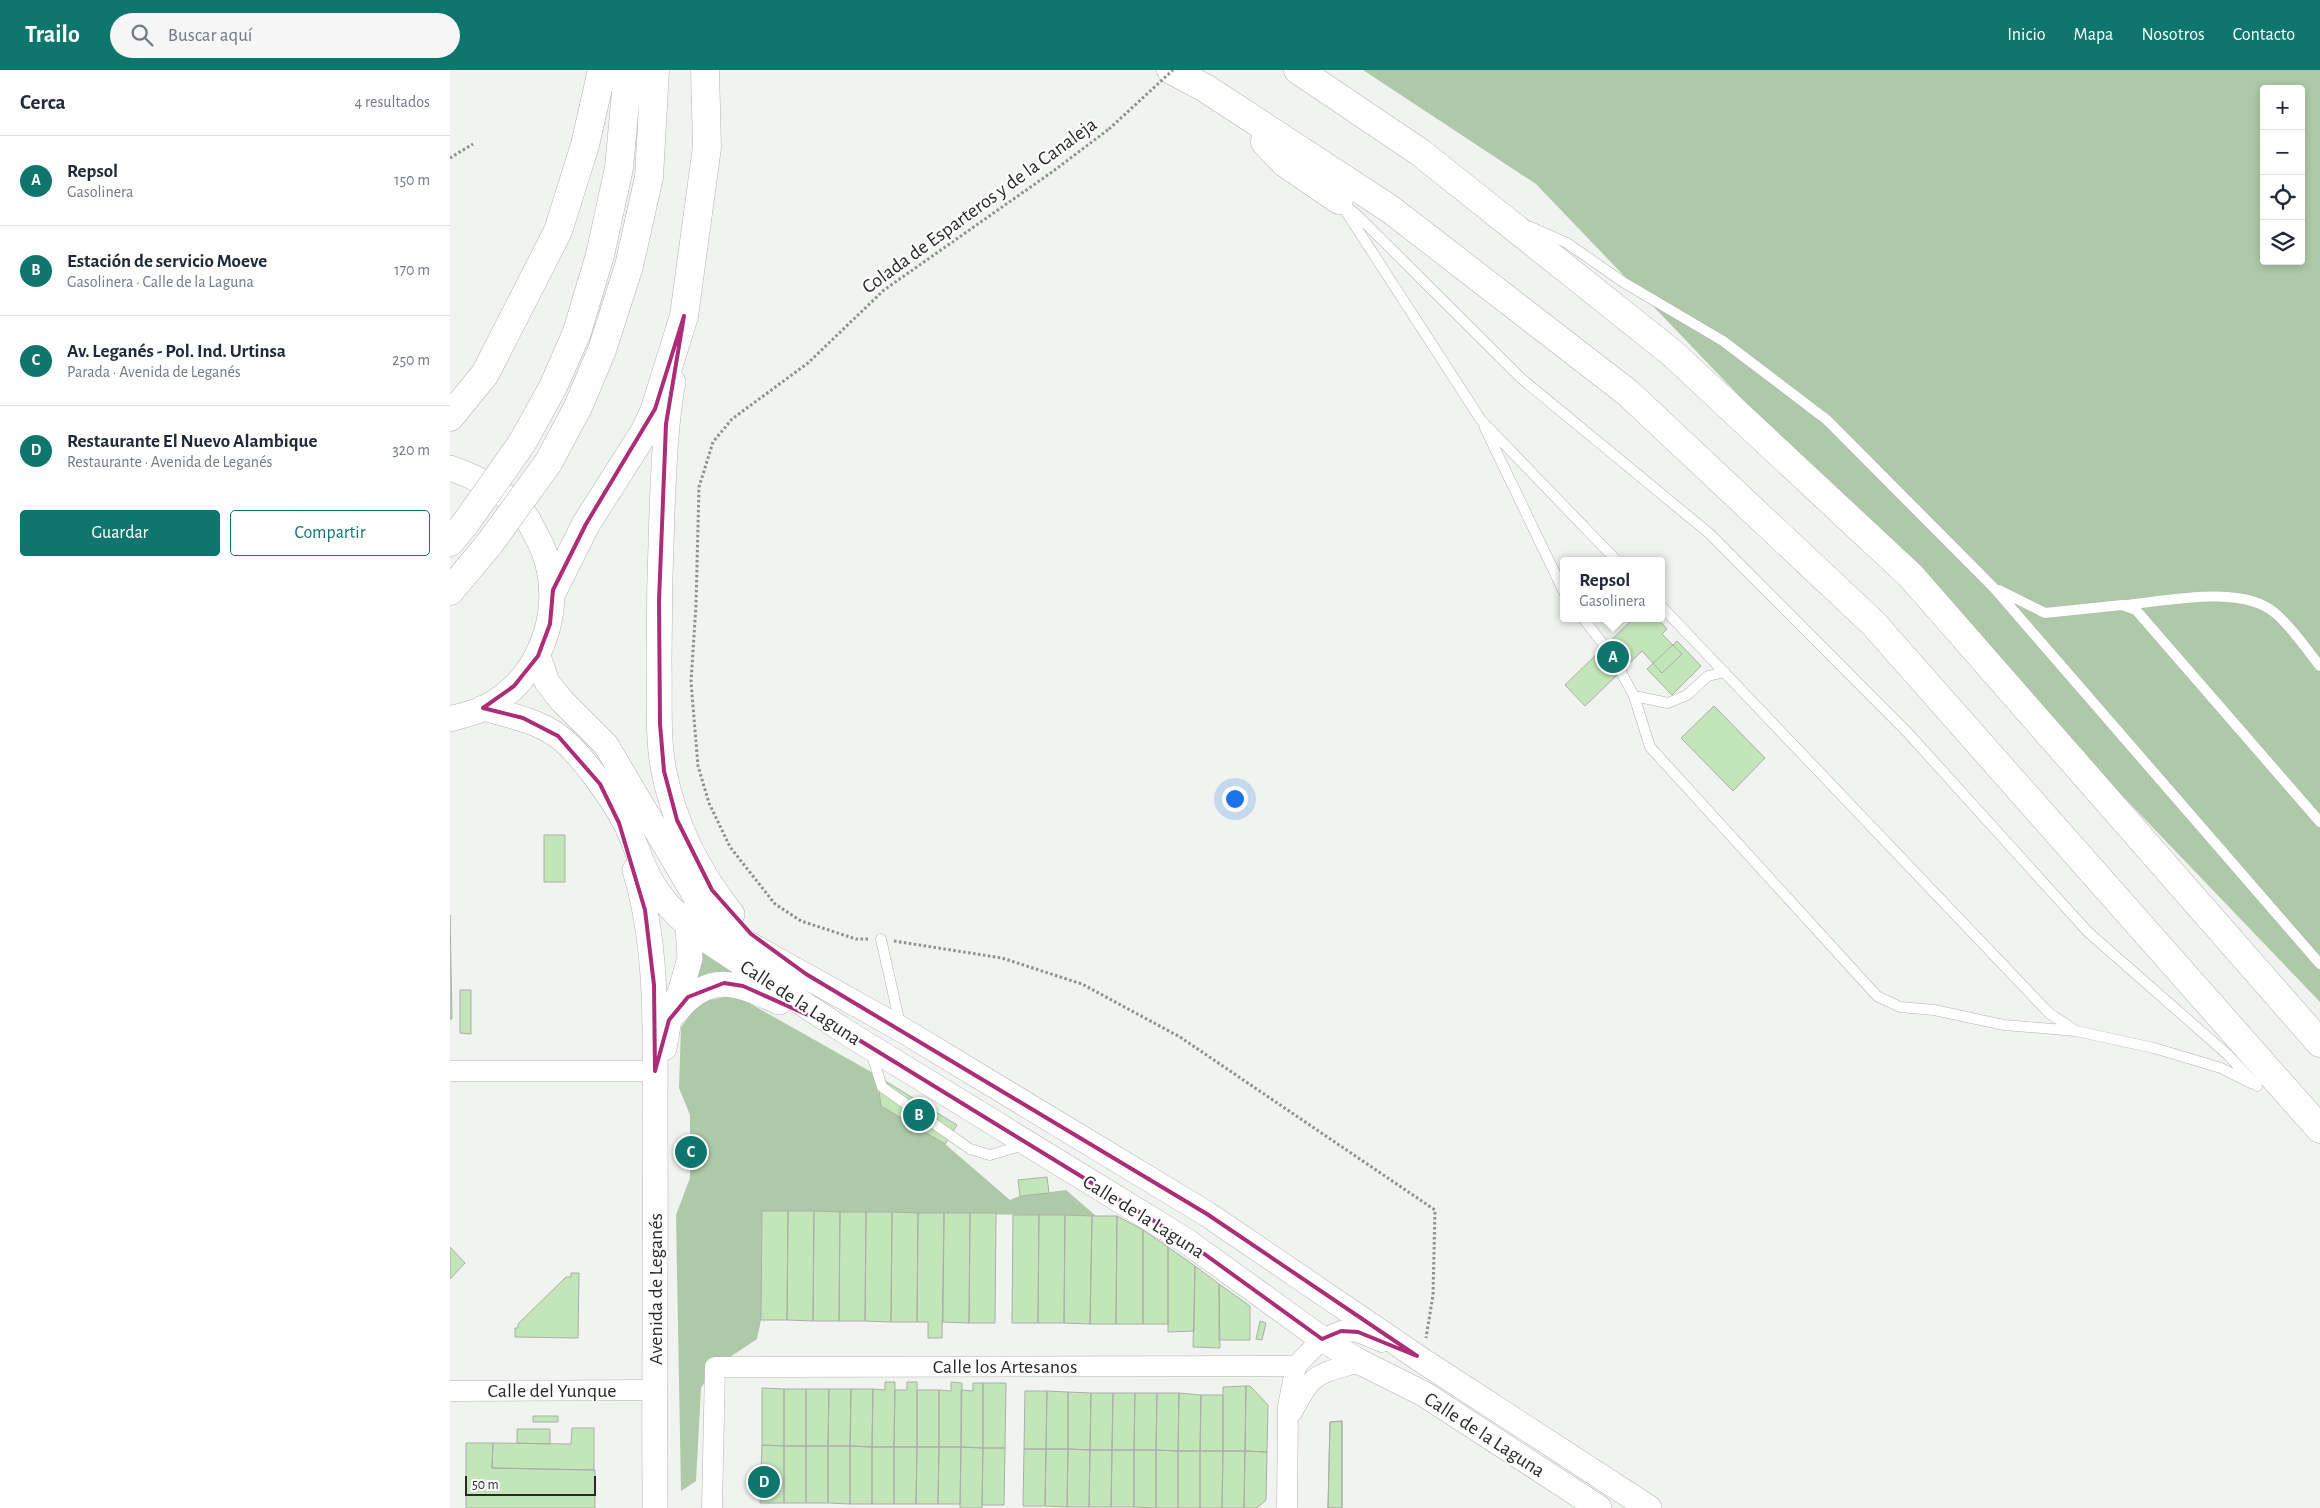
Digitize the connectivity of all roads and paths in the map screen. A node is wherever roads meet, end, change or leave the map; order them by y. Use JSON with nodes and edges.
{"nodes":[{"id":1,"x":602,"y":70,"type":"edge"},
{"id":2,"x":628,"y":70,"type":"edge"},
{"id":3,"x":655,"y":70,"type":"edge"},
{"id":4,"x":705,"y":70,"type":"edge"},
{"id":5,"x":1172,"y":70,"type":"edge"},
{"id":6,"x":1298,"y":70,"type":"edge"},
{"id":7,"x":1226,"y":101,"type":"junction"},
{"id":8,"x":472,"y":144,"type":"dead end"},
{"id":9,"x":450,"y":158,"type":"edge"},
{"id":10,"x":1339,"y":200,"type":"junction"},
{"id":11,"x":1495,"y":211,"type":"junction"},
{"id":12,"x":684,"y":316,"type":"junction"},
{"id":13,"x":450,"y":417,"type":"edge"},
{"id":14,"x":1481,"y":420,"type":"junction"},
{"id":15,"x":450,"y":468,"type":"edge"},
{"id":16,"x":457,"y":533,"type":"edge"},
{"id":17,"x":1613,"y":557,"type":"edge"},
{"id":18,"x":1560,"y":584,"type":"edge"},
{"id":19,"x":1994,"y":588,"type":"junction"},
{"id":20,"x":553,"y":590,"type":"junction"},
{"id":21,"x":450,"y":591,"type":"edge"},
{"id":22,"x":2122,"y":605,"type":"junction"},
{"id":23,"x":1665,"y":610,"type":"edge"},
{"id":24,"x":1587,"y":622,"type":"edge"},
{"id":25,"x":538,"y":656,"type":"junction"},
{"id":26,"x":2320,"y":666,"type":"edge"},
{"id":27,"x":1725,"y":672,"type":"junction"},
{"id":28,"x":1634,"y":696,"type":"junction"},
{"id":29,"x":483,"y":708,"type":"junction"},
{"id":30,"x":450,"y":719,"type":"edge"},
{"id":31,"x":600,"y":784,"type":"junction"},
{"id":32,"x":634,"y":790,"type":"junction"},
{"id":33,"x":2320,"y":822,"type":"edge"},
{"id":34,"x":688,"y":926,"type":"junction"},
{"id":35,"x":881,"y":939,"type":"junction"},
{"id":36,"x":2320,"y":964,"type":"edge"},
{"id":37,"x":806,"y":974,"type":"junction"},
{"id":38,"x":669,"y":1020,"type":"junction"},
{"id":39,"x":901,"y":1029,"type":"junction"},
{"id":40,"x":2076,"y":1031,"type":"junction"},
{"id":41,"x":846,"y":1032,"type":"junction"},
{"id":42,"x":2320,"y":1043,"type":"edge"},
{"id":43,"x":870,"y":1046,"type":"junction"},
{"id":44,"x":450,"y":1071,"type":"edge"},
{"id":45,"x":655,"y":1071,"type":"junction"},
{"id":46,"x":2257,"y":1086,"type":"junction"},
{"id":47,"x":2320,"y":1129,"type":"edge"},
{"id":48,"x":1028,"y":1144,"type":"junction"},
{"id":49,"x":2320,"y":1148,"type":"edge"},
{"id":50,"x":1322,"y":1339,"type":"junction"},
{"id":51,"x":1420,"y":1358,"type":"junction"},
{"id":52,"x":1360,"y":1362,"type":"junction"},
{"id":53,"x":1296,"y":1366,"type":"junction"},
{"id":54,"x":654,"y":1390,"type":"junction"},
{"id":55,"x":450,"y":1391,"type":"edge"},
{"id":56,"x":1288,"y":1420,"type":"junction"},
{"id":57,"x":655,"y":1508,"type":"edge"},
{"id":58,"x":712,"y":1508,"type":"edge"},
{"id":59,"x":1287,"y":1508,"type":"edge"},
{"id":60,"x":1599,"y":1508,"type":"edge"},
{"id":61,"x":1649,"y":1508,"type":"edge"}],
"edges":[{"from":1,"to":13,"type":"highway"},
{"from":2,"to":16,"type":"highway","bridge":true},
{"from":3,"to":21,"type":"highway","bridge":true},
{"from":4,"to":12,"type":"highway"},
{"from":5,"to":7,"type":"highway"},
{"from":5,"to":35,"type":"path","name":"Colada de Esparteros y de la Canaleja","bridge":true},
{"from":6,"to":11,"type":"highway"},
{"from":7,"to":10,"type":"highway"},
{"from":7,"to":47,"type":"highway"},
{"from":8,"to":9,"type":"path"},
{"from":10,"to":14,"type":"lane"},
{"from":10,"to":46,"type":"lane"},
{"from":11,"to":19,"type":"lane"},
{"from":11,"to":42,"type":"highway"},
{"from":12,"to":20,"type":"highway"},
{"from":12,"to":37,"type":"street"},
{"from":14,"to":17,"type":"lane"},
{"from":14,"to":18,"type":"lane"},
{"from":15,"to":20,"type":"street"},
{"from":19,"to":22,"type":"lane"},
{"from":19,"to":36,"type":"lane"},
{"from":20,"to":25,"type":"street"},
{"from":22,"to":26,"type":"lane"},
{"from":22,"to":33,"type":"lane"},
{"from":23,"to":27,"type":"lane"},
{"from":24,"to":28,"type":"lane"},
{"from":25,"to":29,"type":"street"},
{"from":25,"to":32,"type":"street"},
{"from":27,"to":28,"type":"lane"},
{"from":27,"to":40,"type":"lane"},
{"from":28,"to":40,"type":"lane"},
{"from":29,"to":30,"type":"street"},
{"from":29,"to":31,"type":"street"},
{"from":31,"to":34,"type":"street","name":"Calle de la Laguna"},
{"from":31,"to":45,"type":"street","name":"Avenida de Leganés"},
{"from":32,"to":34,"type":"street","name":"Avenida de Leganés"},
{"from":32,"to":37,"type":"street"},
{"from":34,"to":38,"type":"street","name":"Avenida de Leganés"},
{"from":34,"to":41,"type":"street","name":"Calle de la Laguna"},
{"from":35,"to":39,"type":"lane"},
{"from":35,"to":51,"type":"path","name":"Colada de Esparteros y de la Canaleja"},
{"from":37,"to":39,"type":"street","name":"Calle de la Laguna"},
{"from":38,"to":41,"type":"street"},
{"from":38,"to":45,"type":"street","name":"Avenida de Leganés"},
{"from":39,"to":51,"type":"street","name":"Calle de la Laguna"},
{"from":40,"to":46,"type":"lane"},
{"from":41,"to":43,"type":"street","name":"Calle de la Laguna"},
{"from":43,"to":48,"type":"street","name":"Calle de la Laguna"},
{"from":43,"to":48,"type":"lane"},
{"from":44,"to":45,"type":"street"},
{"from":45,"to":54,"type":"street","name":"Avenida de Leganés"},
{"from":46,"to":49,"type":"highway"},
{"from":48,"to":50,"type":"street","name":"Calle de la Laguna"},
{"from":50,"to":51,"type":"street"},
{"from":50,"to":52,"type":"street","name":"Calle de la Laguna"},
{"from":50,"to":53,"type":"street"},
{"from":51,"to":61,"type":"street","name":"Calle de la Laguna"},
{"from":52,"to":56,"type":"street"},
{"from":52,"to":60,"type":"street","name":"Calle de la Laguna"},
{"from":53,"to":56,"type":"street"},
{"from":53,"to":58,"type":"street","name":"Calle los Artesanos"},
{"from":54,"to":55,"type":"street","name":"Calle del Yunque"},
{"from":54,"to":57,"type":"street","name":"Avenida de Leganés"},
{"from":56,"to":59,"type":"street"}]}
